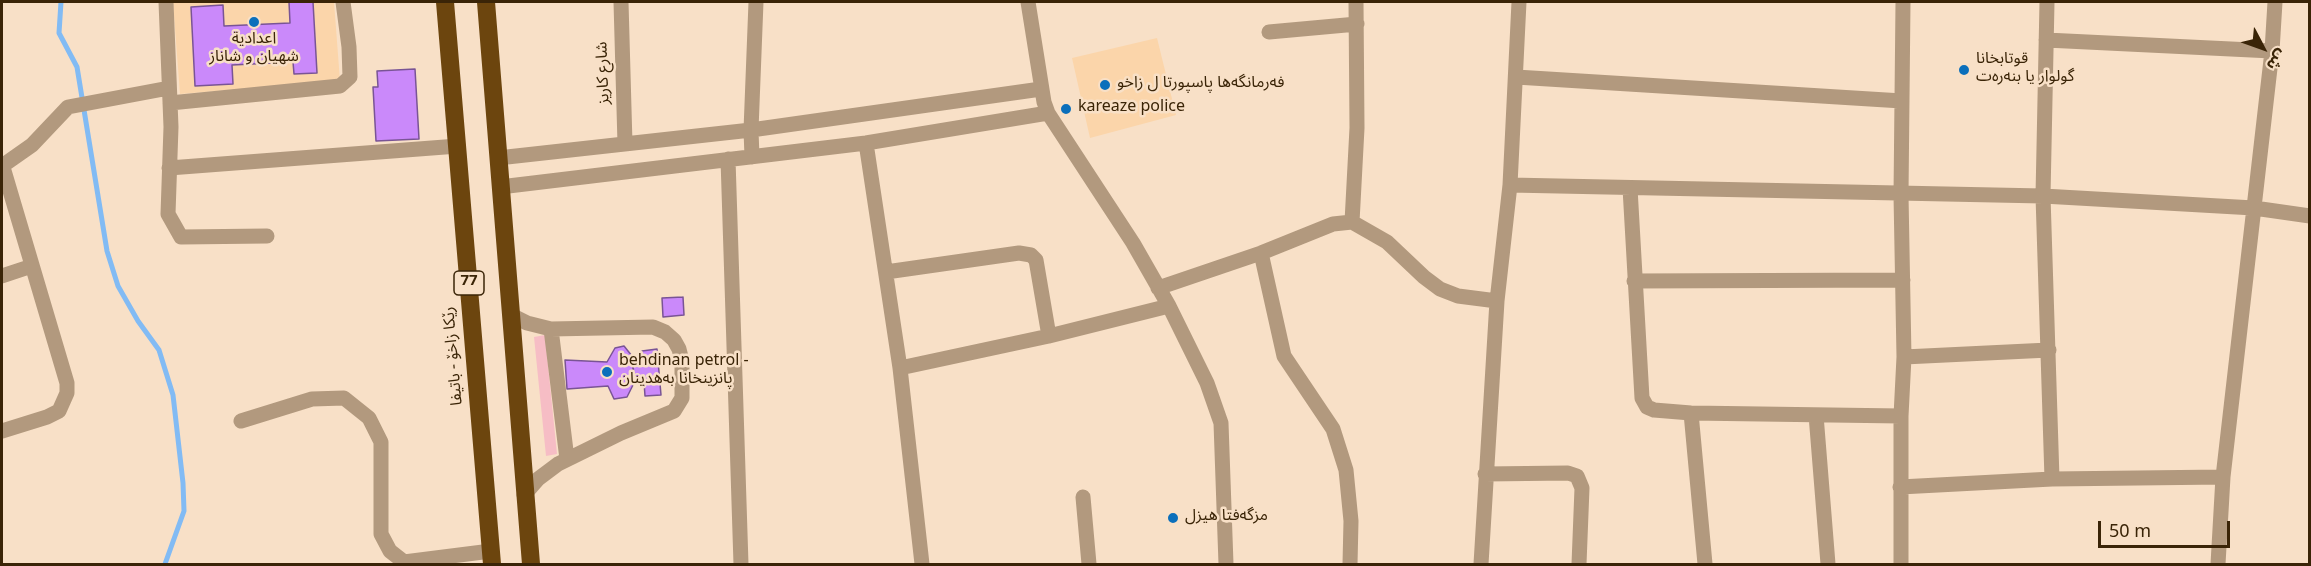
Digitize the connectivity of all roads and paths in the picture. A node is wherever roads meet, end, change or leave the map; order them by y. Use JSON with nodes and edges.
{"nodes":[{"id":1,"x":166,"y":2,"type":"edge"},
{"id":2,"x":343,"y":2,"type":"edge"},
{"id":3,"x":445,"y":2,"type":"edge"},
{"id":4,"x":486,"y":2,"type":"edge"},
{"id":5,"x":621,"y":2,"type":"edge"},
{"id":6,"x":756,"y":2,"type":"edge"},
{"id":7,"x":1028,"y":2,"type":"edge"},
{"id":8,"x":1356,"y":2,"type":"edge"},
{"id":9,"x":1519,"y":2,"type":"edge"},
{"id":10,"x":1903,"y":2,"type":"edge"},
{"id":11,"x":2047,"y":2,"type":"edge"},
{"id":12,"x":2275,"y":2,"type":"edge"},
{"id":13,"x":1357,"y":24,"type":"junction"},
{"id":14,"x":1269,"y":32,"type":"dead end"},
{"id":15,"x":2046,"y":40,"type":"junction"},
{"id":16,"x":2272,"y":51,"type":"junction"},
{"id":17,"x":1516,"y":77,"type":"junction"},
{"id":18,"x":169,"y":88,"type":"junction"},
{"id":19,"x":1041,"y":89,"type":"junction"},
{"id":20,"x":1902,"y":101,"type":"junction"},
{"id":21,"x":170,"y":104,"type":"junction"},
{"id":22,"x":1048,"y":113,"type":"junction"},
{"id":23,"x":750,"y":130,"type":"junction"},
{"id":24,"x":866,"y":143,"type":"junction"},
{"id":25,"x":625,"y":144,"type":"junction"},
{"id":26,"x":458,"y":146,"type":"junction"},
{"id":27,"x":752,"y":157,"type":"junction"},
{"id":28,"x":498,"y":158,"type":"junction"},
{"id":29,"x":728,"y":159,"type":"junction"},
{"id":30,"x":2,"y":165,"type":"edge"},
{"id":31,"x":169,"y":168,"type":"junction"},
{"id":32,"x":1510,"y":185,"type":"junction"},
{"id":33,"x":500,"y":187,"type":"junction"},
{"id":34,"x":1630,"y":188,"type":"junction"},
{"id":35,"x":1901,"y":195,"type":"junction"},
{"id":36,"x":2043,"y":196,"type":"junction"},
{"id":37,"x":2254,"y":208,"type":"junction"},
{"id":38,"x":2310,"y":216,"type":"edge"},
{"id":39,"x":1352,"y":222,"type":"junction"},
{"id":40,"x":267,"y":236,"type":"dead end"},
{"id":41,"x":1261,"y":253,"type":"junction"},
{"id":42,"x":32,"y":266,"type":"junction"},
{"id":43,"x":886,"y":272,"type":"junction"},
{"id":44,"x":2,"y":276,"type":"edge"},
{"id":45,"x":1903,"y":280,"type":"junction"},
{"id":46,"x":1634,"y":281,"type":"junction"},
{"id":47,"x":1158,"y":288,"type":"junction"},
{"id":48,"x":1497,"y":301,"type":"junction"},
{"id":49,"x":1169,"y":306,"type":"junction"},
{"id":50,"x":511,"y":315,"type":"junction"},
{"id":51,"x":551,"y":329,"type":"junction"},
{"id":52,"x":1049,"y":336,"type":"junction"},
{"id":53,"x":2049,"y":350,"type":"junction"},
{"id":54,"x":1904,"y":357,"type":"junction"},
{"id":55,"x":900,"y":368,"type":"junction"},
{"id":56,"x":1691,"y":413,"type":"junction"},
{"id":57,"x":1816,"y":415,"type":"junction"},
{"id":58,"x":1901,"y":416,"type":"junction"},
{"id":59,"x":241,"y":421,"type":"dead end"},
{"id":60,"x":2,"y":431,"type":"edge"},
{"id":61,"x":567,"y":459,"type":"junction"},
{"id":62,"x":1485,"y":474,"type":"junction"},
{"id":63,"x":2223,"y":477,"type":"junction"},
{"id":64,"x":2052,"y":479,"type":"junction"},
{"id":65,"x":1900,"y":486,"type":"junction"},
{"id":66,"x":524,"y":495,"type":"junction"},
{"id":67,"x":1083,"y":497,"type":"dead end"},
{"id":68,"x":492,"y":558,"type":"edge"},
{"id":69,"x":531,"y":564,"type":"edge"},
{"id":70,"x":741,"y":564,"type":"edge"},
{"id":71,"x":922,"y":564,"type":"edge"},
{"id":72,"x":1089,"y":564,"type":"edge"},
{"id":73,"x":1226,"y":564,"type":"edge"},
{"id":74,"x":1350,"y":564,"type":"edge"},
{"id":75,"x":1481,"y":564,"type":"edge"},
{"id":76,"x":1580,"y":564,"type":"edge"},
{"id":77,"x":1704,"y":564,"type":"edge"},
{"id":78,"x":1828,"y":564,"type":"edge"},
{"id":79,"x":1901,"y":564,"type":"edge"},
{"id":80,"x":2218,"y":564,"type":"edge"}],
"edges":[{"from":1,"to":18,"type":"street"},
{"from":2,"to":21,"type":"street"},
{"from":3,"to":26,"type":"highway","name":"رێکا زاخۆ - باتیفا","number":"77"},
{"from":4,"to":28,"type":"highway","number":"77"},
{"from":5,"to":25,"type":"street","name":"شارع كاريز"},
{"from":6,"to":23,"type":"street"},
{"from":7,"to":19,"type":"street"},
{"from":8,"to":13,"type":"street"},
{"from":9,"to":17,"type":"street"},
{"from":10,"to":20,"type":"street"},
{"from":11,"to":15,"type":"street"},
{"from":12,"to":16,"type":"street"},
{"from":13,"to":14,"type":"street"},
{"from":13,"to":39,"type":"street"},
{"from":15,"to":16,"type":"street"},
{"from":15,"to":36,"type":"street"},
{"from":16,"to":37,"type":"street"},
{"from":17,"to":20,"type":"street"},
{"from":17,"to":32,"type":"street"},
{"from":18,"to":21,"type":"street"},
{"from":18,"to":30,"type":"street"},
{"from":19,"to":22,"type":"street"},
{"from":19,"to":23,"type":"street"},
{"from":20,"to":35,"type":"street"},
{"from":21,"to":31,"type":"street"},
{"from":22,"to":24,"type":"street"},
{"from":22,"to":47,"type":"street"},
{"from":23,"to":25,"type":"street"},
{"from":23,"to":27,"type":"street"},
{"from":24,"to":27,"type":"street"},
{"from":24,"to":43,"type":"street"},
{"from":25,"to":28,"type":"street"},
{"from":26,"to":31,"type":"street"},
{"from":26,"to":68,"type":"highway","name":"رێکا زاخۆ - باتیفا","number":"77"},
{"from":27,"to":29,"type":"street"},
{"from":28,"to":33,"type":"highway","number":"77"},
{"from":29,"to":33,"type":"street"},
{"from":29,"to":70,"type":"street"},
{"from":30,"to":42,"type":"street"},
{"from":31,"to":40,"type":"street"},
{"from":32,"to":34,"type":"street"},
{"from":32,"to":48,"type":"street"},
{"from":33,"to":50,"type":"highway","number":"77"},
{"from":34,"to":35,"type":"street"},
{"from":34,"to":46,"type":"street"},
{"from":35,"to":36,"type":"street"},
{"from":35,"to":45,"type":"street"},
{"from":36,"to":37,"type":"street"},
{"from":36,"to":53,"type":"street"},
{"from":37,"to":38,"type":"street"},
{"from":37,"to":63,"type":"street"},
{"from":39,"to":41,"type":"street"},
{"from":39,"to":48,"type":"street"},
{"from":41,"to":47,"type":"street"},
{"from":41,"to":74,"type":"street"},
{"from":42,"to":44,"type":"street"},
{"from":42,"to":60,"type":"street"},
{"from":43,"to":52,"type":"street"},
{"from":43,"to":55,"type":"street"},
{"from":45,"to":46,"type":"street"},
{"from":45,"to":54,"type":"street"},
{"from":46,"to":56,"type":"street"},
{"from":47,"to":49,"type":"street"},
{"from":48,"to":62,"type":"street"},
{"from":49,"to":52,"type":"street"},
{"from":49,"to":73,"type":"street"},
{"from":50,"to":51,"type":"street"},
{"from":50,"to":66,"type":"highway","number":"77"},
{"from":51,"to":61,"type":"street"},
{"from":51,"to":61,"type":"street"},
{"from":52,"to":55,"type":"street"},
{"from":53,"to":54,"type":"street"},
{"from":53,"to":64,"type":"street"},
{"from":54,"to":58,"type":"street"},
{"from":55,"to":71,"type":"street"},
{"from":56,"to":57,"type":"street"},
{"from":56,"to":77,"type":"street"},
{"from":57,"to":58,"type":"street"},
{"from":57,"to":78,"type":"street"},
{"from":58,"to":65,"type":"street"},
{"from":59,"to":68,"type":"street"},
{"from":61,"to":66,"type":"street"},
{"from":62,"to":75,"type":"street"},
{"from":62,"to":76,"type":"street"},
{"from":63,"to":64,"type":"street"},
{"from":63,"to":80,"type":"street"},
{"from":64,"to":65,"type":"street"},
{"from":65,"to":79,"type":"street"},
{"from":66,"to":69,"type":"highway","number":"77"},
{"from":67,"to":72,"type":"street"}]}
